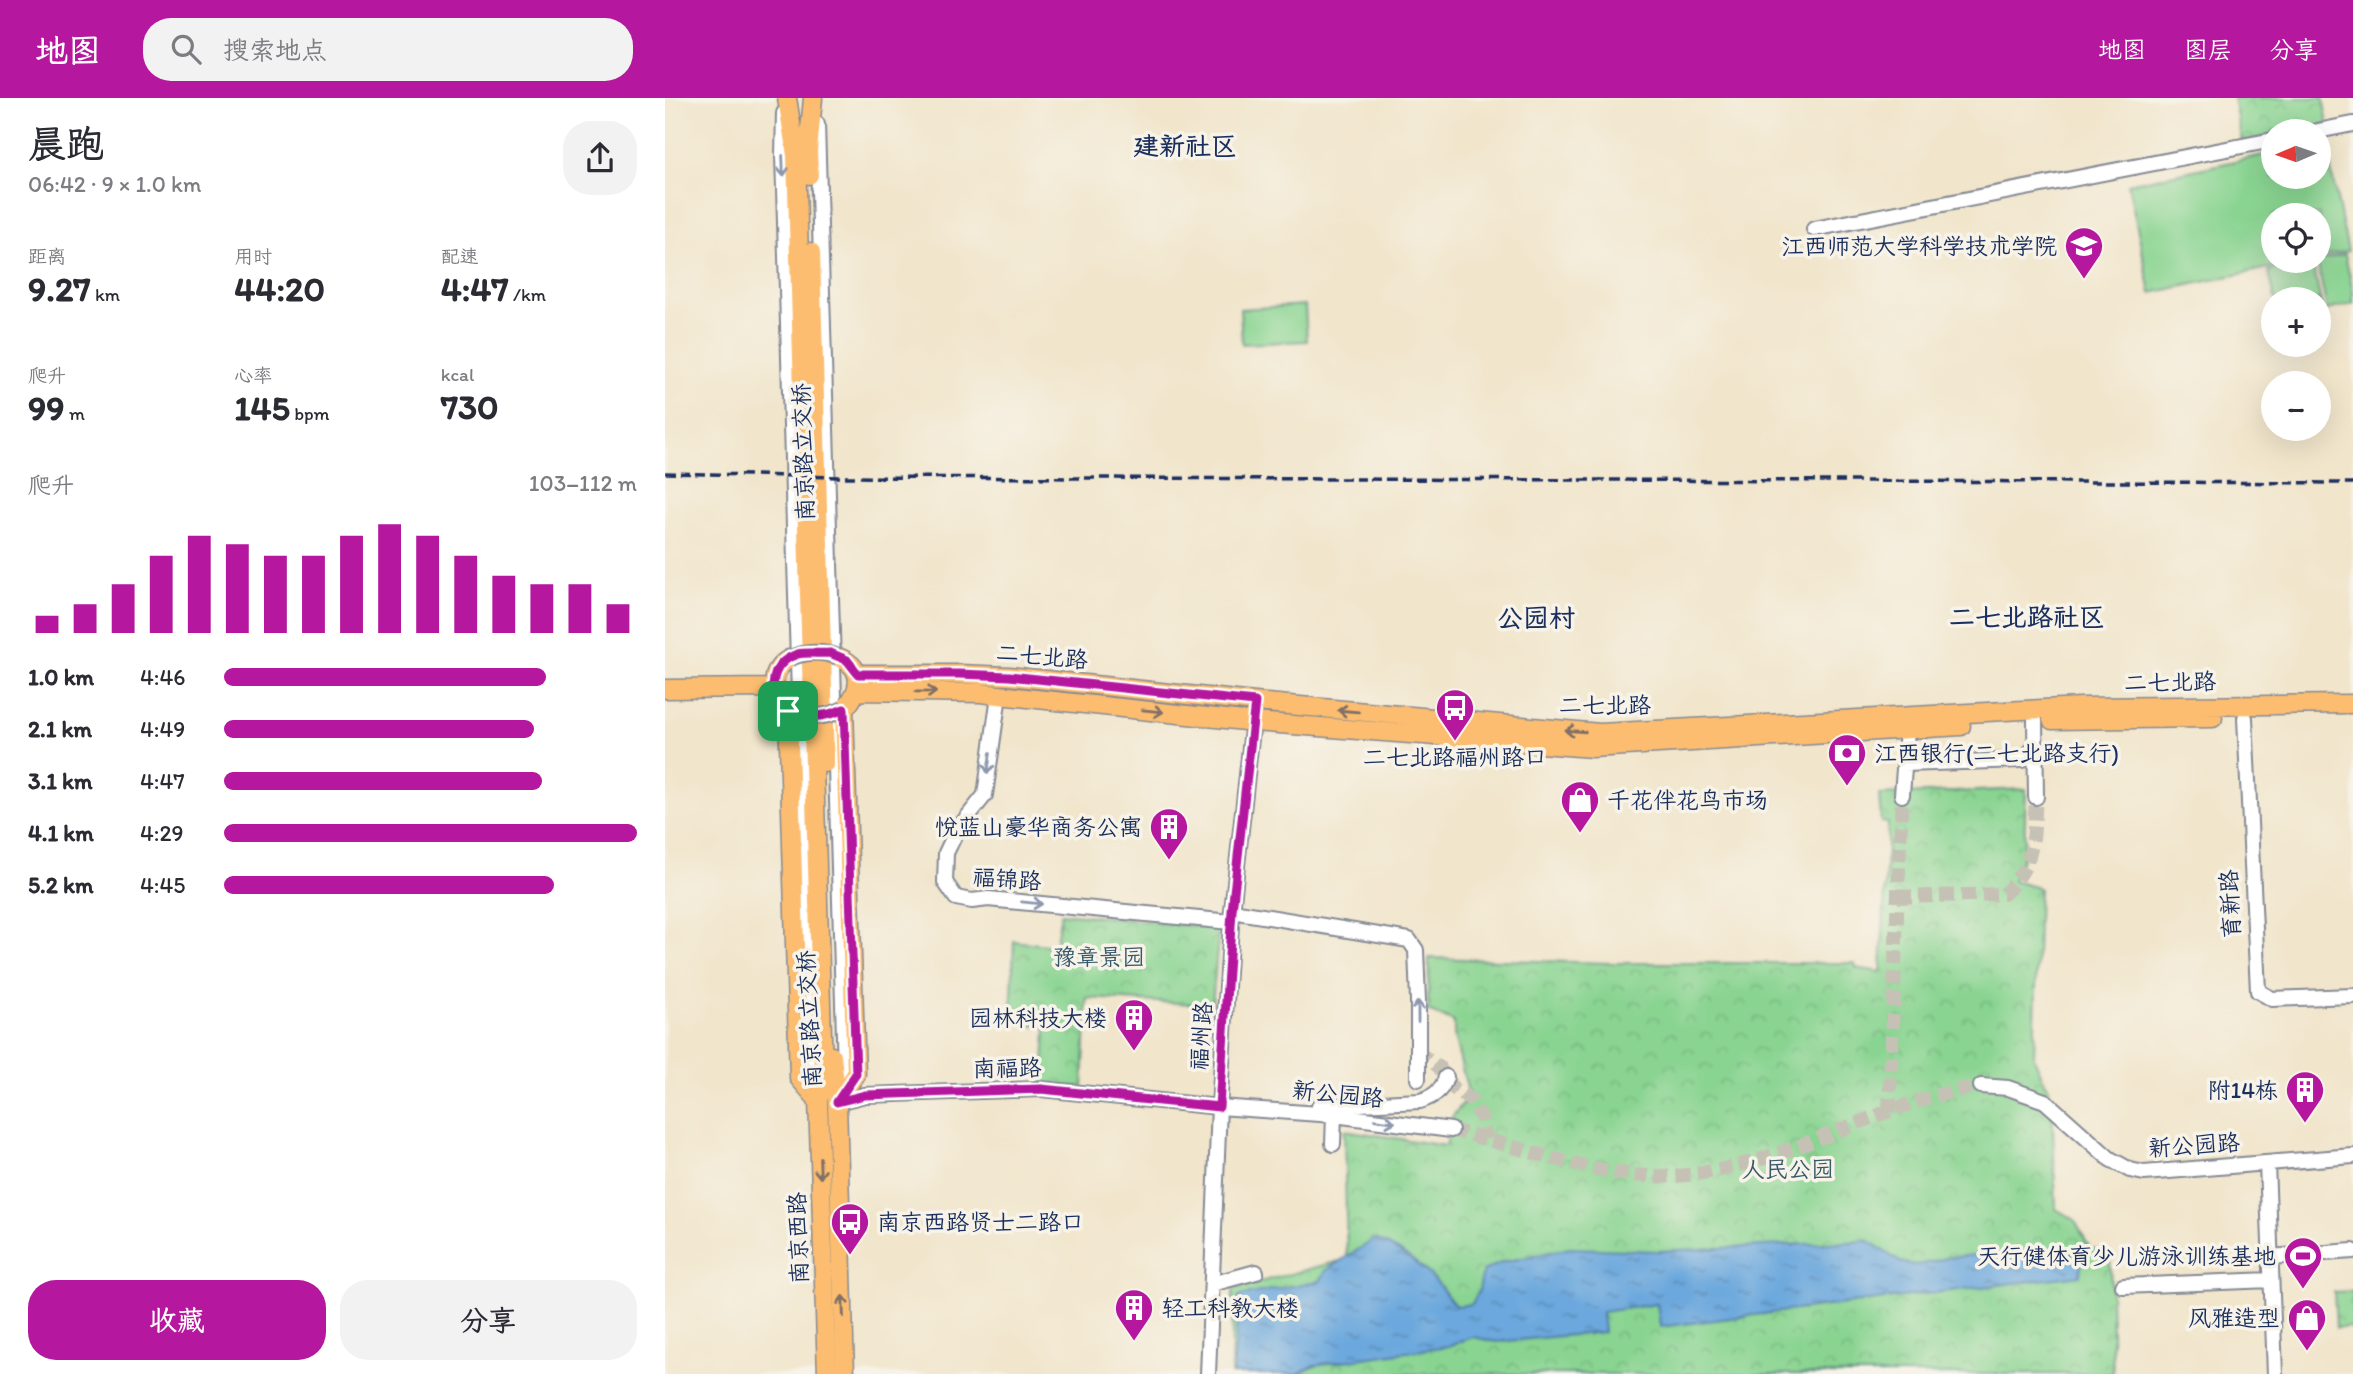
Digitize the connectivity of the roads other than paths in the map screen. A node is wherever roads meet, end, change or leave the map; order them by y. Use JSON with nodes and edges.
{"nodes":[{"id":1,"x":785,"y":98,"type":"edge"},
{"id":2,"x":814,"y":98,"type":"edge"},
{"id":3,"x":2353,"y":124,"type":"edge"},
{"id":4,"x":2331,"y":128,"type":"edge"},
{"id":5,"x":2261,"y":142,"type":"edge"},
{"id":6,"x":1814,"y":229,"type":"dead end"},
{"id":7,"x":838,"y":657,"type":"joint"},
{"id":8,"x":789,"y":659,"type":"joint"},
{"id":9,"x":858,"y":682,"type":"junction"},
{"id":10,"x":774,"y":688,"type":"junction"},
{"id":11,"x":665,"y":689,"type":"edge"},
{"id":12,"x":999,"y":695,"type":"junction"},
{"id":13,"x":1255,"y":702,"type":"junction"},
{"id":14,"x":2353,"y":704,"type":"edge"},
{"id":15,"x":844,"y":709,"type":"junction"},
{"id":16,"x":788,"y":711,"type":"junction"},
{"id":17,"x":2353,"y":716,"type":"edge"},
{"id":18,"x":2245,"y":718,"type":"junction"},
{"id":19,"x":2035,"y":720,"type":"junction"},
{"id":20,"x":1254,"y":722,"type":"junction"},
{"id":21,"x":1907,"y":729,"type":"junction"},
{"id":22,"x":2035,"y":747,"type":"junction"},
{"id":23,"x":1904,"y":764,"type":"junction"},
{"id":24,"x":1902,"y":795,"type":"tunnel mouth"},
{"id":25,"x":2036,"y":797,"type":"tunnel mouth"},
{"id":26,"x":1232,"y":916,"type":"junction"},
{"id":27,"x":2353,"y":996,"type":"edge"},
{"id":28,"x":1446,"y":1077,"type":"dead end"},
{"id":29,"x":1418,"y":1079,"type":"dead end"},
{"id":30,"x":1981,"y":1086,"type":"tunnel mouth"},
{"id":31,"x":818,"y":1100,"type":"junction"},
{"id":32,"x":837,"y":1102,"type":"junction"},
{"id":33,"x":1219,"y":1107,"type":"junction"},
{"id":34,"x":1257,"y":1109,"type":"junction"},
{"id":35,"x":1334,"y":1115,"type":"junction"},
{"id":36,"x":1451,"y":1130,"type":"tunnel mouth"},
{"id":37,"x":1333,"y":1144,"type":"dead end"},
{"id":38,"x":2353,"y":1156,"type":"edge"},
{"id":39,"x":2267,"y":1163,"type":"junction"},
{"id":40,"x":2353,"y":1251,"type":"edge"},
{"id":41,"x":2270,"y":1257,"type":"junction"},
{"id":42,"x":1256,"y":1272,"type":"dead end"},
{"id":43,"x":2271,"y":1280,"type":"junction"},
{"id":44,"x":1212,"y":1284,"type":"junction"},
{"id":45,"x":2123,"y":1286,"type":"dead end"},
{"id":46,"x":827,"y":1374,"type":"edge"},
{"id":47,"x":845,"y":1374,"type":"edge"},
{"id":48,"x":1208,"y":1374,"type":"edge"},
{"id":49,"x":2275,"y":1374,"type":"edge"}],
"edges":[{"from":1,"to":31,"type":"main road","name":"南京路立交桥","one_way":true},
{"from":2,"to":32,"type":"main road","name":"南京路立交桥"},
{"from":3,"to":4,"type":"street"},
{"from":5,"to":6,"type":"street"},
{"from":7,"to":8,"type":"street","bridge":true},
{"from":7,"to":9,"type":"main road"},
{"from":8,"to":10,"type":"main road"},
{"from":9,"to":12,"type":"main road","name":"二七北路","one_way":true},
{"from":9,"to":13,"type":"main road","name":"二七北路"},
{"from":9,"to":15,"type":"main road"},
{"from":10,"to":11,"type":"main road"},
{"from":10,"to":16,"type":"main road"},
{"from":12,"to":20,"type":"main road","name":"二七北路","one_way":true},
{"from":12,"to":26,"type":"street","name":"福锦路","one_way":true},
{"from":14,"to":13,"type":"main road","name":"二七北路","one_way":true},
{"from":13,"to":20,"type":"street","name":"福州路"},
{"from":15,"to":16,"type":"street","bridge":true},
{"from":15,"to":32,"type":"main road"},
{"from":16,"to":31,"type":"main road"},
{"from":17,"to":18,"type":"main road","name":"二七北路"},
{"from":18,"to":19,"type":"main road","name":"二七北路"},
{"from":18,"to":27,"type":"street","name":"育新路"},
{"from":19,"to":21,"type":"main road","name":"二七北路"},
{"from":19,"to":22,"type":"street"},
{"from":20,"to":21,"type":"main road","name":"二七北路"},
{"from":20,"to":26,"type":"street","name":"福州路"},
{"from":21,"to":23,"type":"street"},
{"from":22,"to":23,"type":"street"},
{"from":22,"to":25,"type":"street"},
{"from":23,"to":24,"type":"street"},
{"from":29,"to":26,"type":"street","name":"福锦路","one_way":true},
{"from":26,"to":33,"type":"street","name":"福州路"},
{"from":28,"to":34,"type":"street"},
{"from":30,"to":39,"type":"street","name":"新公园路"},
{"from":31,"to":46,"type":"main road","name":"南京西路","one_way":true},
{"from":32,"to":33,"type":"street","name":"南福路"},
{"from":47,"to":32,"type":"main road","name":"南京西路","one_way":true},
{"from":33,"to":34,"type":"street","name":"新公园路"},
{"from":33,"to":44,"type":"street","name":"福州路"},
{"from":34,"to":35,"type":"street","name":"新公园路"},
{"from":35,"to":36,"type":"street","name":"新公园路","one_way":true},
{"from":35,"to":37,"type":"street"},
{"from":38,"to":39,"type":"street","name":"新公园路"},
{"from":39,"to":41,"type":"street"},
{"from":40,"to":41,"type":"street"},
{"from":41,"to":43,"type":"street"},
{"from":42,"to":44,"type":"street"},
{"from":43,"to":45,"type":"street"},
{"from":43,"to":49,"type":"street"},
{"from":44,"to":48,"type":"street","name":"福州路"}]}
